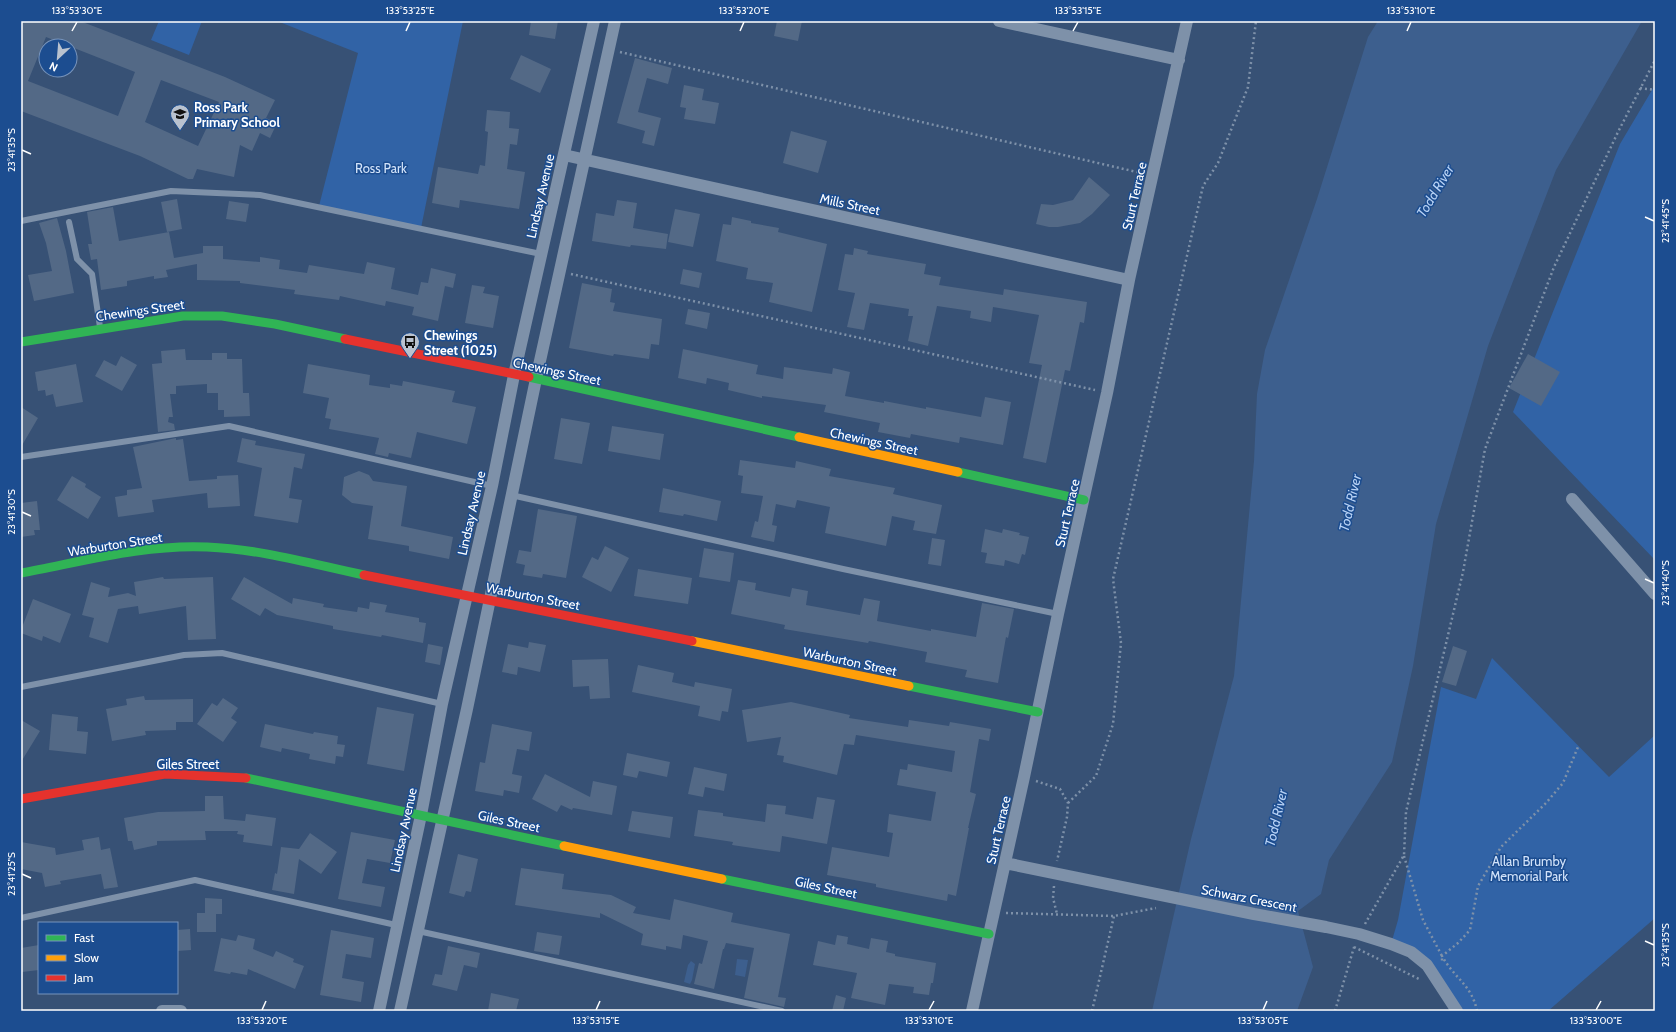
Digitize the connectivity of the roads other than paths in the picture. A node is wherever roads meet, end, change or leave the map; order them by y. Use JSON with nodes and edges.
{"nodes":[{"id":1,"x":594,"y":21,"type":"edge"},
{"id":2,"x":615,"y":21,"type":"edge"},
{"id":3,"x":999,"y":21,"type":"edge"},
{"id":4,"x":1187,"y":21,"type":"edge"},
{"id":5,"x":1179,"y":60,"type":"junction"},
{"id":6,"x":564,"y":154,"type":"junction"},
{"id":7,"x":584,"y":160,"type":"junction"},
{"id":8,"x":21,"y":221,"type":"edge"},
{"id":9,"x":70,"y":222,"type":"dead end"},
{"id":10,"x":541,"y":254,"type":"junction"},
{"id":11,"x":1129,"y":280,"type":"junction"},
{"id":12,"x":101,"y":329,"type":"junction"},
{"id":13,"x":21,"y":342,"type":"edge"},
{"id":14,"x":514,"y":375,"type":"junction"},
{"id":15,"x":536,"y":379,"type":"junction"},
{"id":16,"x":21,"y":457,"type":"edge"},
{"id":17,"x":492,"y":486,"type":"junction"},
{"id":18,"x":511,"y":495,"type":"junction"},
{"id":19,"x":1084,"y":500,"type":"junction"},
{"id":20,"x":1572,"y":500,"type":"dead end"},
{"id":21,"x":21,"y":573,"type":"edge"},
{"id":22,"x":1655,"y":594,"type":"edge"},
{"id":23,"x":467,"y":596,"type":"junction"},
{"id":24,"x":489,"y":600,"type":"junction"},
{"id":25,"x":1058,"y":614,"type":"junction"},
{"id":26,"x":21,"y":687,"type":"edge"},
{"id":27,"x":442,"y":704,"type":"junction"},
{"id":28,"x":1038,"y":712,"type":"junction"},
{"id":29,"x":21,"y":799,"type":"edge"},
{"id":30,"x":421,"y":816,"type":"junction"},
{"id":31,"x":443,"y":821,"type":"junction"},
{"id":32,"x":1005,"y":863,"type":"junction"},
{"id":33,"x":21,"y":918,"type":"edge"},
{"id":34,"x":396,"y":925,"type":"junction"},
{"id":35,"x":418,"y":931,"type":"junction"},
{"id":36,"x":989,"y":934,"type":"junction"},
{"id":37,"x":162,"y":1011,"type":"edge"},
{"id":38,"x":181,"y":1011,"type":"edge"},
{"id":39,"x":379,"y":1011,"type":"edge"},
{"id":40,"x":400,"y":1011,"type":"edge"},
{"id":41,"x":782,"y":1011,"type":"edge"},
{"id":42,"x":972,"y":1011,"type":"edge"},
{"id":43,"x":1457,"y":1011,"type":"edge"}],
"edges":[{"from":1,"to":6,"type":"street","name":"Lindsay Avenue"},
{"from":2,"to":7,"type":"street"},
{"from":3,"to":5,"type":"street"},
{"from":4,"to":5,"type":"street","name":"Sturt Terrace"},
{"from":5,"to":11,"type":"street","name":"Sturt Terrace"},
{"from":6,"to":7,"type":"street","name":"Mills Street"},
{"from":6,"to":10,"type":"street","name":"Lindsay Avenue"},
{"from":7,"to":11,"type":"street","name":"Mills Street"},
{"from":7,"to":15,"type":"street"},
{"from":8,"to":10,"type":"lane"},
{"from":9,"to":12,"type":"lane"},
{"from":10,"to":14,"type":"street","name":"Lindsay Avenue"},
{"from":11,"to":19,"type":"street","name":"Sturt Terrace"},
{"from":12,"to":13,"type":"street","name":"Chewings Street"},
{"from":12,"to":14,"type":"street","name":"Chewings Street"},
{"from":14,"to":15,"type":"street","name":"Chewings Street"},
{"from":14,"to":17,"type":"street","name":"Lindsay Avenue"},
{"from":15,"to":18,"type":"street"},
{"from":15,"to":19,"type":"street","name":"Chewings Street"},
{"from":16,"to":17,"type":"lane"},
{"from":17,"to":23,"type":"street","name":"Lindsay Avenue"},
{"from":18,"to":24,"type":"street"},
{"from":18,"to":25,"type":"lane"},
{"from":19,"to":25,"type":"street","name":"Sturt Terrace"},
{"from":20,"to":22,"type":"street"},
{"from":21,"to":23,"type":"street","name":"Warburton Street"},
{"from":23,"to":24,"type":"street","name":"Warburton Street"},
{"from":23,"to":27,"type":"street","name":"Lindsay Avenue"},
{"from":24,"to":28,"type":"street","name":"Warburton Street"},
{"from":24,"to":31,"type":"street"},
{"from":25,"to":28,"type":"street","name":"Sturt Terrace"},
{"from":26,"to":27,"type":"lane"},
{"from":27,"to":30,"type":"street","name":"Lindsay Avenue"},
{"from":28,"to":32,"type":"street","name":"Sturt Terrace"},
{"from":29,"to":30,"type":"street","name":"Giles Street"},
{"from":30,"to":31,"type":"street","name":"Giles Street"},
{"from":30,"to":34,"type":"street","name":"Lindsay Avenue"},
{"from":31,"to":35,"type":"street"},
{"from":31,"to":36,"type":"street","name":"Giles Street"},
{"from":32,"to":36,"type":"street","name":"Sturt Terrace"},
{"from":32,"to":43,"type":"street","name":"Schwarz Crescent"},
{"from":33,"to":34,"type":"lane"},
{"from":34,"to":39,"type":"street","name":"Lindsay Avenue"},
{"from":35,"to":40,"type":"street"},
{"from":35,"to":41,"type":"lane"},
{"from":36,"to":42,"type":"street","name":"Sturt Terrace"},
{"from":37,"to":38,"type":"street"}]}
